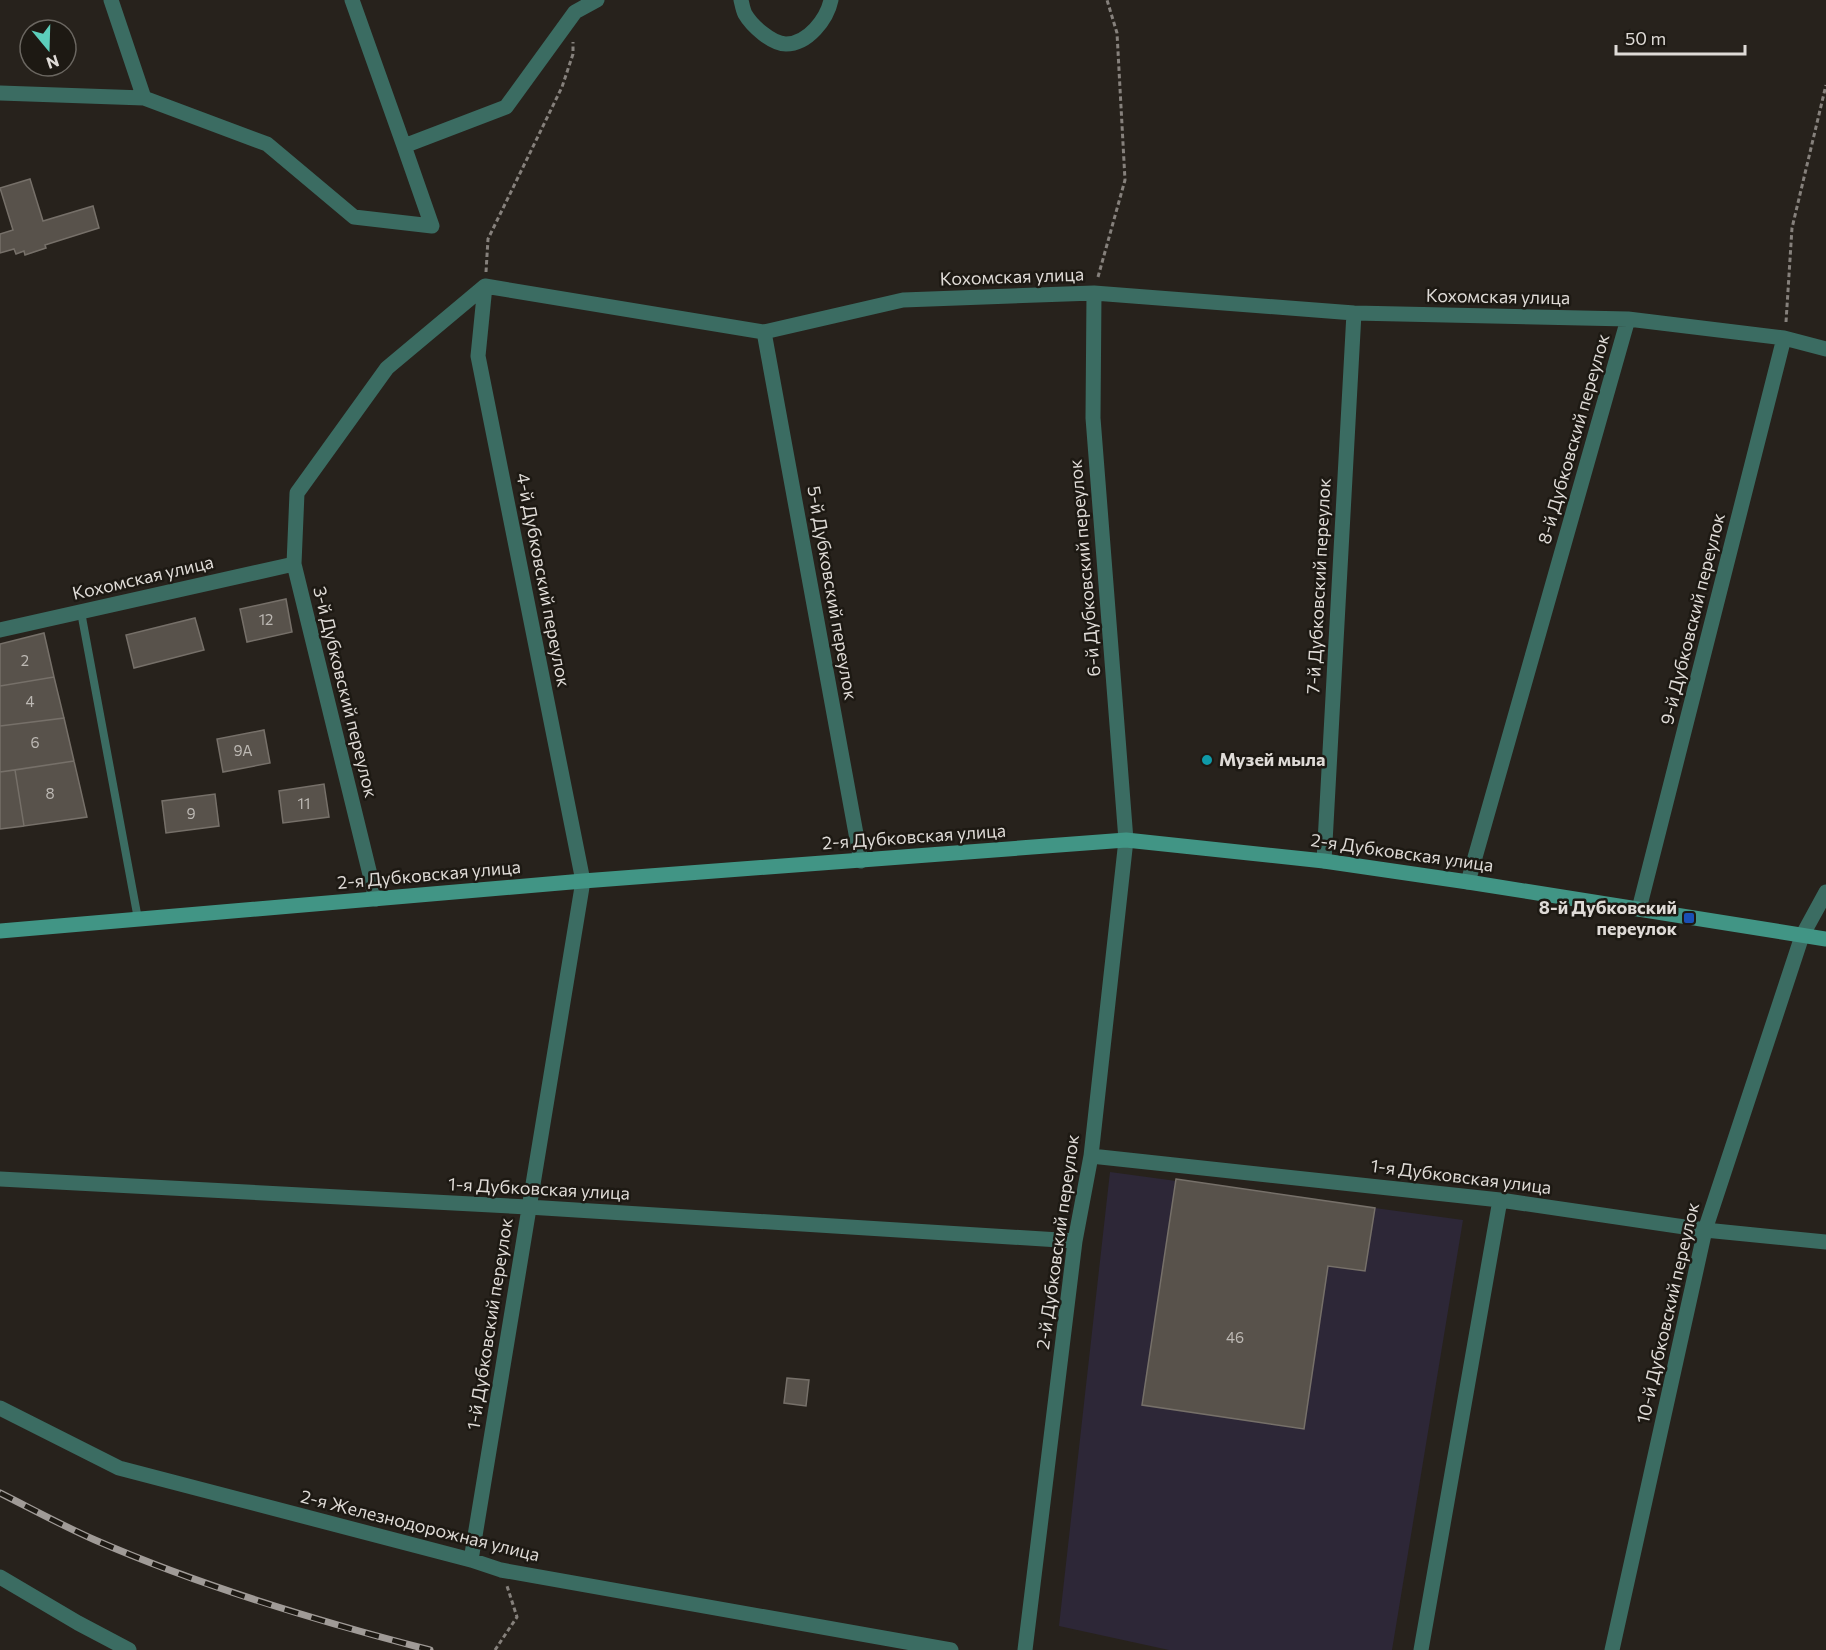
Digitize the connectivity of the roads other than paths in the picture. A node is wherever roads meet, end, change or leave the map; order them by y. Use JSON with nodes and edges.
{"nodes":[{"id":1,"x":111,"y":0,"type":"edge"},
{"id":2,"x":351,"y":0,"type":"edge"},
{"id":3,"x":597,"y":0,"type":"edge"},
{"id":4,"x":741,"y":0,"type":"edge"},
{"id":5,"x":831,"y":0,"type":"edge"},
{"id":6,"x":573,"y":6,"type":"edge"},
{"id":7,"x":0,"y":93,"type":"edge"},
{"id":8,"x":144,"y":98,"type":"junction"},
{"id":9,"x":404,"y":146,"type":"junction"},
{"id":10,"x":485,"y":286,"type":"junction"},
{"id":11,"x":1094,"y":293,"type":"junction"},
{"id":12,"x":1354,"y":313,"type":"junction"},
{"id":13,"x":1628,"y":319,"type":"junction"},
{"id":14,"x":764,"y":332,"type":"junction"},
{"id":15,"x":1785,"y":338,"type":"junction"},
{"id":16,"x":1826,"y":348,"type":"edge"},
{"id":17,"x":294,"y":564,"type":"junction"},
{"id":18,"x":81,"y":612,"type":"junction"},
{"id":19,"x":0,"y":630,"type":"edge"},
{"id":20,"x":1126,"y":840,"type":"junction"},
{"id":21,"x":861,"y":861,"type":"junction"},
{"id":22,"x":1324,"y":861,"type":"junction"},
{"id":23,"x":584,"y":881,"type":"junction"},
{"id":24,"x":1468,"y":882,"type":"junction"},
{"id":25,"x":1826,"y":892,"type":"edge"},
{"id":26,"x":376,"y":899,"type":"junction"},
{"id":27,"x":1639,"y":909,"type":"junction"},
{"id":28,"x":138,"y":919,"type":"junction"},
{"id":29,"x":0,"y":932,"type":"edge"},
{"id":30,"x":1802,"y":936,"type":"junction"},
{"id":31,"x":1826,"y":939,"type":"edge"},
{"id":32,"x":1091,"y":1156,"type":"junction"},
{"id":33,"x":0,"y":1179,"type":"edge"},
{"id":34,"x":1500,"y":1200,"type":"junction"},
{"id":35,"x":528,"y":1208,"type":"junction"},
{"id":36,"x":1705,"y":1230,"type":"junction"},
{"id":37,"x":1075,"y":1241,"type":"junction"},
{"id":38,"x":1826,"y":1242,"type":"edge"},
{"id":39,"x":0,"y":1408,"type":"edge"},
{"id":40,"x":471,"y":1560,"type":"junction"},
{"id":41,"x":0,"y":1577,"type":"edge"},
{"id":42,"x":129,"y":1650,"type":"edge"},
{"id":43,"x":951,"y":1650,"type":"edge"},
{"id":44,"x":1025,"y":1650,"type":"edge"},
{"id":45,"x":1421,"y":1650,"type":"edge"},
{"id":46,"x":1612,"y":1650,"type":"edge"}],
"edges":[{"from":1,"to":8,"type":"street"},
{"from":2,"to":9,"type":"street"},
{"from":3,"to":6,"type":"street"},
{"from":4,"to":5,"type":"street"},
{"from":6,"to":9,"type":"street"},
{"from":7,"to":8,"type":"street"},
{"from":8,"to":9,"type":"street"},
{"from":10,"to":14,"type":"street","name":"Кохомская улица"},
{"from":10,"to":17,"type":"street","name":"3-й Дубковский переулок"},
{"from":10,"to":23,"type":"street","name":"4-й Дубковский переулок"},
{"from":11,"to":12,"type":"street","name":"Кохомская улица"},
{"from":11,"to":14,"type":"street","name":"Кохомская улица"},
{"from":11,"to":20,"type":"street","name":"6-й Дубковский переулок"},
{"from":12,"to":13,"type":"street","name":"Кохомская улица"},
{"from":12,"to":22,"type":"street","name":"7-й Дубковский переулок"},
{"from":13,"to":15,"type":"street","name":"Кохомская улица"},
{"from":13,"to":24,"type":"street","name":"8-й Дубковский переулок"},
{"from":14,"to":21,"type":"street","name":"5-й Дубковский переулок"},
{"from":15,"to":16,"type":"street","name":"Кохомская улица"},
{"from":15,"to":27,"type":"street","name":"9-й Дубковский переулок"},
{"from":17,"to":18,"type":"street","name":"Кохомская улица"},
{"from":17,"to":26,"type":"street","name":"3-й Дубковский переулок"},
{"from":18,"to":19,"type":"street","name":"Кохомская улица"},
{"from":18,"to":28,"type":"lane"},
{"from":20,"to":21,"type":"main road","name":"2-я Дубковская улица"},
{"from":20,"to":22,"type":"main road","name":"2-я Дубковская улица"},
{"from":20,"to":32,"type":"street","name":"2-й Дубковский переулок"},
{"from":21,"to":23,"type":"main road","name":"2-я Дубковская улица"},
{"from":22,"to":24,"type":"main road","name":"2-я Дубковская улица"},
{"from":23,"to":26,"type":"main road","name":"2-я Дубковская улица"},
{"from":23,"to":35,"type":"street","name":"1-й Дубковский переулок"},
{"from":24,"to":27,"type":"main road","name":"2-я Дубковская улица"},
{"from":25,"to":30,"type":"street","name":"10-й Дубковский переулок"},
{"from":26,"to":28,"type":"main road","name":"2-я Дубковская улица"},
{"from":27,"to":30,"type":"main road","name":"2-я Дубковская улица"},
{"from":28,"to":29,"type":"main road","name":"2-я Дубковская улица"},
{"from":30,"to":31,"type":"main road","name":"2-я Дубковская улица"},
{"from":30,"to":36,"type":"street","name":"10-й Дубковский переулок"},
{"from":32,"to":34,"type":"street","name":"1-я Дубковская улица"},
{"from":32,"to":37,"type":"street","name":"2-й Дубковский переулок"},
{"from":33,"to":35,"type":"street","name":"1-я Дубковская улица"},
{"from":34,"to":36,"type":"street","name":"1-я Дубковская улица"},
{"from":34,"to":45,"type":"street"},
{"from":35,"to":37,"type":"street","name":"1-я Дубковская улица"},
{"from":35,"to":40,"type":"street","name":"1-й Дубковский переулок"},
{"from":36,"to":38,"type":"street","name":"1-я Дубковская улица"},
{"from":36,"to":46,"type":"street","name":"10-й Дубковский переулок"},
{"from":37,"to":44,"type":"street","name":"2-й Дубковский переулок"},
{"from":39,"to":40,"type":"street","name":"2-я Железнодорожная улица"},
{"from":40,"to":43,"type":"street","name":"2-я Железнодорожная улица"},
{"from":41,"to":42,"type":"street"}]}
